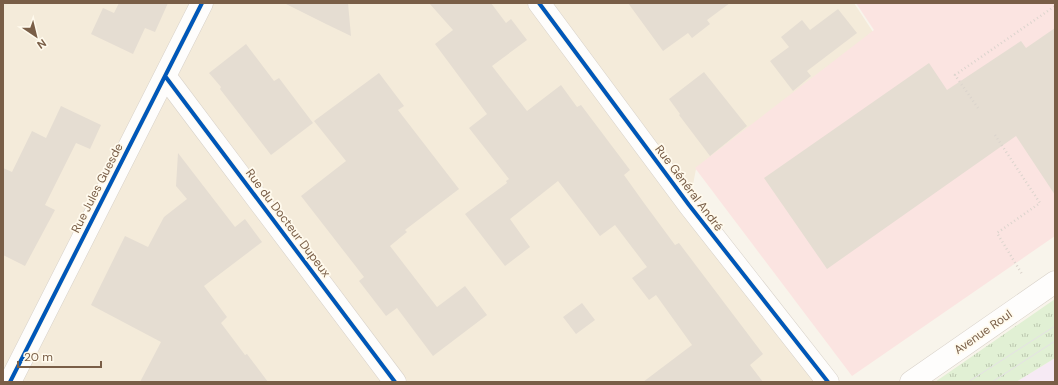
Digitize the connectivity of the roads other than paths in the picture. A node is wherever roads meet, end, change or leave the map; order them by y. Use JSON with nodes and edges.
{"nodes":[{"id":1,"x":202,"y":3,"type":"edge"},
{"id":2,"x":539,"y":3,"type":"edge"},
{"id":3,"x":165,"y":76,"type":"junction"},
{"id":4,"x":1055,"y":282,"type":"edge"},
{"id":5,"x":10,"y":382,"type":"edge"},
{"id":6,"x":395,"y":382,"type":"edge"},
{"id":7,"x":828,"y":382,"type":"edge"},
{"id":8,"x":911,"y":382,"type":"edge"}],
"edges":[{"from":1,"to":3,"type":"street","name":"Rue Jules Guesde"},
{"from":2,"to":7,"type":"street","name":"Rue Général André"},
{"from":3,"to":5,"type":"street","name":"Rue Jules Guesde"},
{"from":3,"to":6,"type":"street","name":"Rue du Docteur Dupeux"},
{"from":4,"to":8,"type":"street","name":"Avenue Roul"}]}
